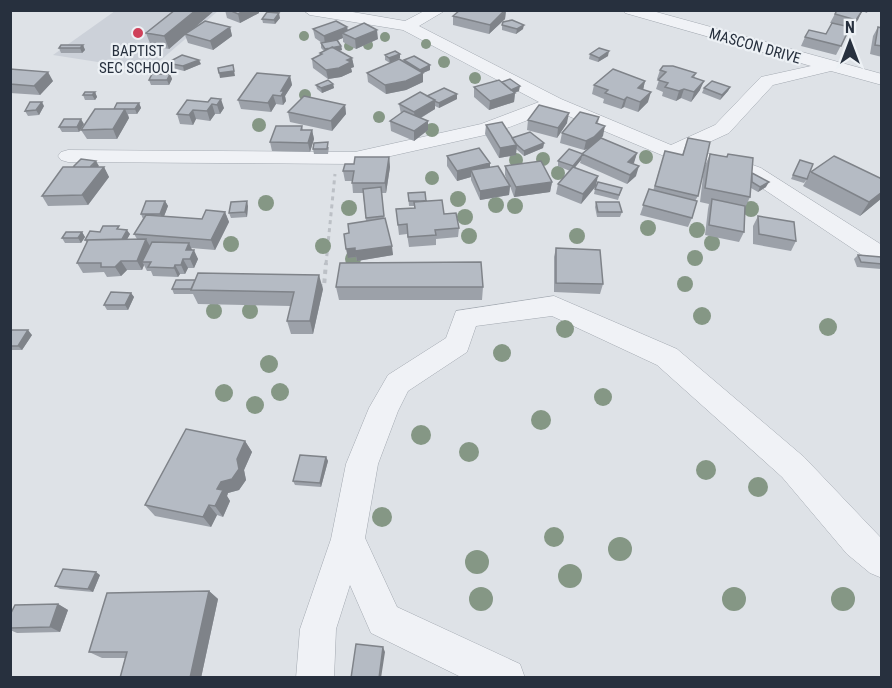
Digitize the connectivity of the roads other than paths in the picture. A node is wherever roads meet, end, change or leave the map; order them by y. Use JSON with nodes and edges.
{"nodes":[{"id":1,"x":310,"y":10,"type":"edge"},
{"id":2,"x":440,"y":10,"type":"edge"},
{"id":3,"x":630,"y":10,"type":"edge"},
{"id":4,"x":407,"y":26,"type":"junction"},
{"id":5,"x":827,"y":67,"type":"junction"},
{"id":6,"x":882,"y":80,"type":"edge"},
{"id":7,"x":554,"y":103,"type":"junction"},
{"id":8,"x":671,"y":152,"type":"junction"},
{"id":9,"x":68,"y":156,"type":"dead end"},
{"id":10,"x":882,"y":257,"type":"edge"},
{"id":11,"x":348,"y":538,"type":"junction"},
{"id":12,"x":882,"y":561,"type":"edge"},
{"id":13,"x":315,"y":678,"type":"edge"},
{"id":14,"x":506,"y":678,"type":"edge"}],
"edges":[{"from":1,"to":4,"type":"street"},
{"from":2,"to":4,"type":"street"},
{"from":3,"to":5,"type":"street","name":"MASCON DRIVE"},
{"from":4,"to":7,"type":"street"},
{"from":5,"to":6,"type":"street","name":"MASCON DRIVE"},
{"from":5,"to":8,"type":"street"},
{"from":7,"to":8,"type":"street"},
{"from":7,"to":9,"type":"street"},
{"from":8,"to":10,"type":"street"},
{"from":11,"to":12,"type":"street"},
{"from":11,"to":13,"type":"street"},
{"from":11,"to":14,"type":"street"}]}
